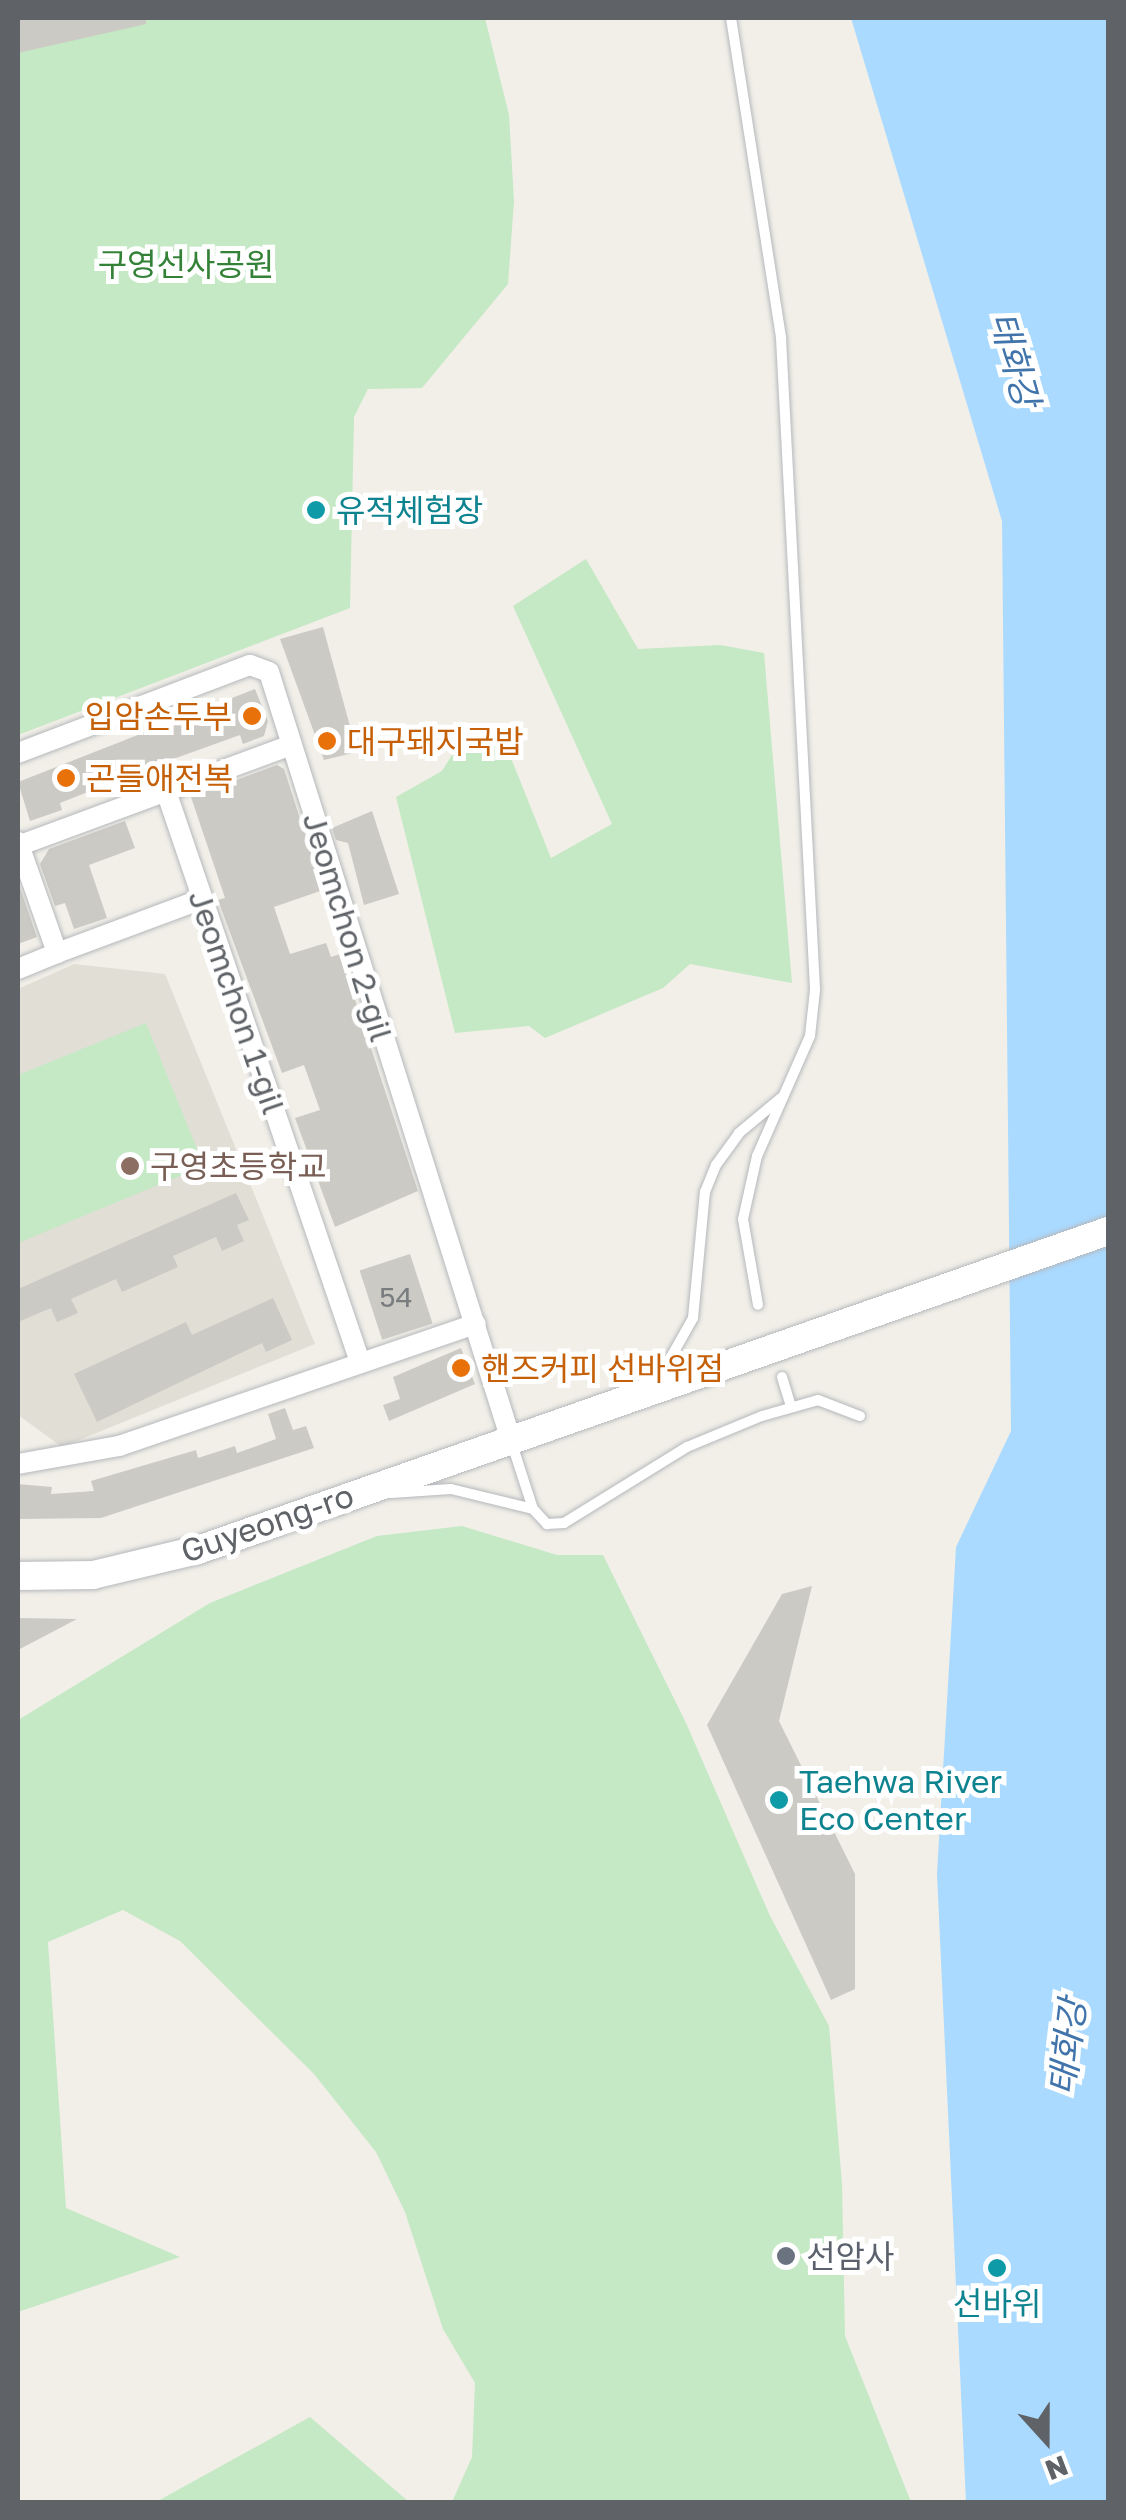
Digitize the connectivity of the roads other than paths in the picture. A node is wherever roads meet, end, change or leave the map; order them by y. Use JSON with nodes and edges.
{"nodes":[{"id":1,"x":731,"y":18,"type":"edge"},
{"id":2,"x":291,"y":745,"type":"junction"},
{"id":3,"x":18,"y":753,"type":"edge"},
{"id":4,"x":166,"y":791,"type":"junction"},
{"id":5,"x":18,"y":845,"type":"edge"},
{"id":6,"x":202,"y":899,"type":"junction"},
{"id":7,"x":57,"y":953,"type":"junction"},
{"id":8,"x":18,"y":969,"type":"edge"},
{"id":9,"x":786,"y":1095,"type":"junction"},
{"id":10,"x":1108,"y":1231,"type":"edge"},
{"id":11,"x":758,"y":1306,"type":"dead end"},
{"id":12,"x":476,"y":1324,"type":"junction"},
{"id":13,"x":360,"y":1362,"type":"junction"},
{"id":14,"x":782,"y":1377,"type":"dead end"},
{"id":15,"x":652,"y":1390,"type":"junction"},
{"id":16,"x":791,"y":1407,"type":"junction"},
{"id":17,"x":860,"y":1416,"type":"dead end"},
{"id":18,"x":510,"y":1438,"type":"junction"},
{"id":19,"x":18,"y":1464,"type":"edge"},
{"id":20,"x":350,"y":1495,"type":"junction"},
{"id":21,"x":533,"y":1509,"type":"junction"},
{"id":22,"x":18,"y":1576,"type":"edge"}],
"edges":[{"from":1,"to":9,"type":"lane"},
{"from":2,"to":3,"type":"street","name":"Jeomchon 2-gil"},
{"from":2,"to":4,"type":"street"},
{"from":2,"to":12,"type":"street","name":"Jeomchon 2-gil"},
{"from":4,"to":5,"type":"street"},
{"from":4,"to":6,"type":"street","name":"Jeomchon 1-gil"},
{"from":5,"to":7,"type":"street"},
{"from":6,"to":7,"type":"street"},
{"from":6,"to":13,"type":"street","name":"Jeomchon 1-gil"},
{"from":7,"to":8,"type":"street"},
{"from":9,"to":11,"type":"lane"},
{"from":9,"to":15,"type":"lane"},
{"from":10,"to":15,"type":"main road","name":"Guyeong-ro"},
{"from":12,"to":13,"type":"street"},
{"from":12,"to":18,"type":"street","name":"Jeomchon 2-gil"},
{"from":13,"to":19,"type":"street"},
{"from":14,"to":16,"type":"lane"},
{"from":15,"to":18,"type":"main road","name":"Guyeong-ro"},
{"from":16,"to":17,"type":"lane"},
{"from":16,"to":21,"type":"lane"},
{"from":18,"to":20,"type":"main road","name":"Guyeong-ro"},
{"from":18,"to":21,"type":"lane"},
{"from":20,"to":21,"type":"lane"},
{"from":20,"to":22,"type":"main road","name":"Guyeong-ro"}]}
